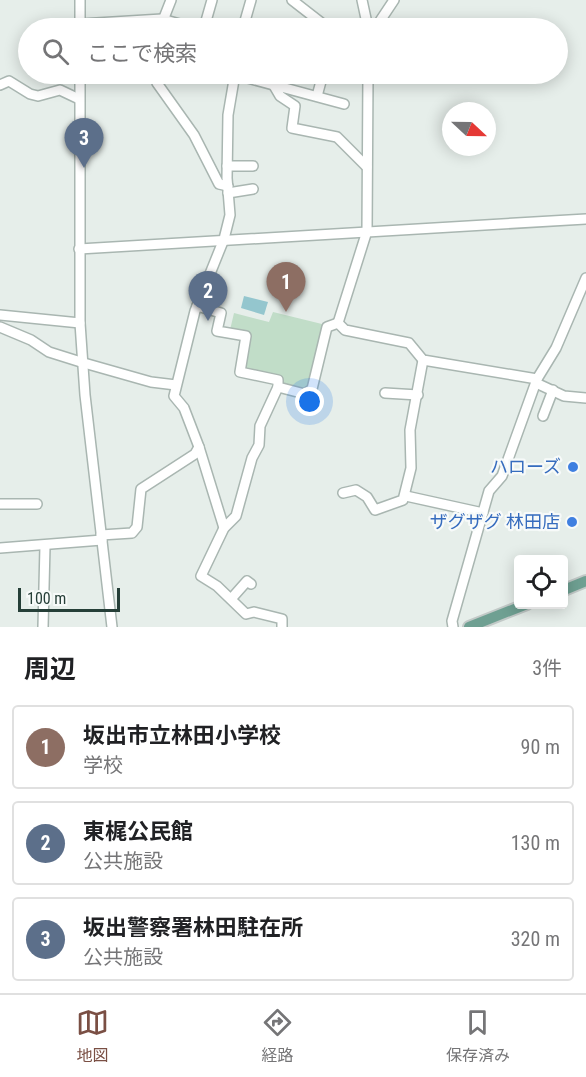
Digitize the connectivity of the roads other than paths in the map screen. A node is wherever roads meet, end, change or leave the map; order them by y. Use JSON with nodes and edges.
{"nodes":[{"id":1,"x":80,"y":0,"type":"edge"},
{"id":2,"x":171,"y":0,"type":"edge"},
{"id":3,"x":212,"y":0,"type":"edge"},
{"id":4,"x":251,"y":0,"type":"edge"},
{"id":5,"x":292,"y":0,"type":"edge"},
{"id":6,"x":362,"y":0,"type":"edge"},
{"id":7,"x":394,"y":0,"type":"edge"},
{"id":8,"x":80,"y":18,"type":"edge"},
{"id":9,"x":164,"y":18,"type":"edge"},
{"id":10,"x":207,"y":18,"type":"edge"},
{"id":11,"x":246,"y":18,"type":"edge"},
{"id":12,"x":315,"y":18,"type":"edge"},
{"id":13,"x":366,"y":18,"type":"edge"},
{"id":14,"x":386,"y":18,"type":"edge"},
{"id":15,"x":80,"y":84,"type":"edge"},
{"id":16,"x":158,"y":84,"type":"edge"},
{"id":17,"x":233,"y":84,"type":"edge"},
{"id":18,"x":273,"y":84,"type":"joint"},
{"id":19,"x":320,"y":84,"type":"edge"},
{"id":20,"x":368,"y":84,"type":"edge"},
{"id":21,"x":0,"y":85,"type":"edge"},
{"id":22,"x":317,"y":96,"type":"junction"},
{"id":23,"x":80,"y":99,"type":"junction"},
{"id":24,"x":344,"y":104,"type":"dead end"},
{"id":25,"x":227,"y":166,"type":"junction"},
{"id":26,"x":253,"y":166,"type":"dead end"},
{"id":27,"x":367,"y":167,"type":"junction"},
{"id":28,"x":228,"y":189,"type":"junction"},
{"id":29,"x":253,"y":189,"type":"dead end"},
{"id":30,"x":586,"y":219,"type":"edge"},
{"id":31,"x":368,"y":231,"type":"junction"},
{"id":32,"x":224,"y":239,"type":"junction"},
{"id":33,"x":79,"y":249,"type":"junction"},
{"id":34,"x":586,"y":278,"type":"edge"},
{"id":35,"x":197,"y":306,"type":"junction"},
{"id":36,"x":0,"y":315,"type":"edge"},
{"id":37,"x":80,"y":323,"type":"junction"},
{"id":38,"x":338,"y":323,"type":"junction"},
{"id":39,"x":0,"y":327,"type":"edge"},
{"id":40,"x":423,"y":360,"type":"junction"},
{"id":41,"x":82,"y":362,"type":"junction"},
{"id":42,"x":537,"y":381,"type":"junction"},
{"id":43,"x":176,"y":385,"type":"junction"},
{"id":44,"x":278,"y":387,"type":"junction"},
{"id":45,"x":552,"y":390,"type":"junction"},
{"id":46,"x":385,"y":393,"type":"dead end"},
{"id":47,"x":418,"y":395,"type":"junction"},
{"id":48,"x":586,"y":398,"type":"edge"},
{"id":49,"x":543,"y":416,"type":"dead end"},
{"id":50,"x":200,"y":447,"type":"junction"},
{"id":51,"x":343,"y":493,"type":"dead end"},
{"id":52,"x":405,"y":496,"type":"junction"},
{"id":53,"x":0,"y":504,"type":"edge"},
{"id":54,"x":37,"y":504,"type":"dead end"},
{"id":55,"x":483,"y":513,"type":"junction"},
{"id":56,"x":224,"y":528,"type":"junction"},
{"id":57,"x":101,"y":538,"type":"junction"},
{"id":58,"x":45,"y":546,"type":"junction"},
{"id":59,"x":0,"y":548,"type":"edge"},
{"id":60,"x":586,"y":581,"type":"edge"},
{"id":61,"x":251,"y":584,"type":"dead end"},
{"id":62,"x":568,"y":588,"type":"edge"},
{"id":63,"x":231,"y":599,"type":"junction"},
{"id":64,"x":514,"y":609,"type":"edge"},
{"id":65,"x":43,"y":627,"type":"edge"},
{"id":66,"x":112,"y":627,"type":"edge"},
{"id":67,"x":282,"y":627,"type":"edge"},
{"id":68,"x":453,"y":627,"type":"edge"},
{"id":69,"x":469,"y":627,"type":"edge"}],
"edges":[{"from":1,"to":8,"type":"street"},
{"from":2,"to":9,"type":"street"},
{"from":3,"to":10,"type":"street"},
{"from":4,"to":11,"type":"street"},
{"from":5,"to":12,"type":"street"},
{"from":6,"to":13,"type":"street"},
{"from":7,"to":14,"type":"street"},
{"from":15,"to":23,"type":"street"},
{"from":16,"to":28,"type":"street"},
{"from":17,"to":25,"type":"street"},
{"from":18,"to":22,"type":"street"},
{"from":18,"to":27,"type":"street"},
{"from":19,"to":22,"type":"street"},
{"from":20,"to":27,"type":"street"},
{"from":21,"to":23,"type":"street"},
{"from":22,"to":24,"type":"street"},
{"from":23,"to":33,"type":"street"},
{"from":25,"to":26,"type":"street"},
{"from":25,"to":28,"type":"street"},
{"from":27,"to":31,"type":"street"},
{"from":28,"to":29,"type":"street"},
{"from":28,"to":32,"type":"street"},
{"from":30,"to":31,"type":"street"},
{"from":31,"to":32,"type":"street"},
{"from":31,"to":38,"type":"street"},
{"from":32,"to":33,"type":"street"},
{"from":32,"to":35,"type":"street"},
{"from":33,"to":37,"type":"street"},
{"from":34,"to":42,"type":"street"},
{"from":35,"to":43,"type":"street"},
{"from":35,"to":44,"type":"street"},
{"from":36,"to":37,"type":"street"},
{"from":37,"to":41,"type":"street"},
{"from":38,"to":40,"type":"street"},
{"from":38,"to":44,"type":"street"},
{"from":39,"to":41,"type":"street"},
{"from":40,"to":42,"type":"street"},
{"from":40,"to":47,"type":"street"},
{"from":41,"to":43,"type":"street"},
{"from":41,"to":57,"type":"street"},
{"from":42,"to":45,"type":"street"},
{"from":42,"to":55,"type":"street"},
{"from":43,"to":50,"type":"street"},
{"from":44,"to":56,"type":"street"},
{"from":45,"to":48,"type":"street"},
{"from":45,"to":49,"type":"street"},
{"from":46,"to":47,"type":"street"},
{"from":47,"to":52,"type":"street"},
{"from":50,"to":56,"type":"street"},
{"from":50,"to":57,"type":"street"},
{"from":51,"to":52,"type":"street"},
{"from":52,"to":55,"type":"street"},
{"from":53,"to":54,"type":"street"},
{"from":55,"to":68,"type":"street"},
{"from":56,"to":63,"type":"street"},
{"from":57,"to":58,"type":"street"},
{"from":57,"to":66,"type":"street"},
{"from":58,"to":59,"type":"street"},
{"from":58,"to":65,"type":"street"},
{"from":60,"to":62,"type":"main road"},
{"from":61,"to":63,"type":"street"},
{"from":63,"to":67,"type":"street"},
{"from":64,"to":69,"type":"main road"}]}
